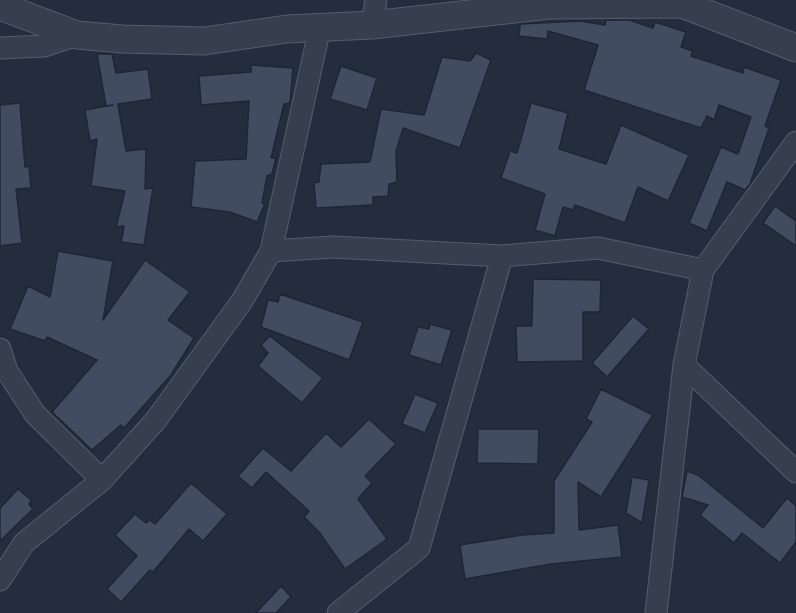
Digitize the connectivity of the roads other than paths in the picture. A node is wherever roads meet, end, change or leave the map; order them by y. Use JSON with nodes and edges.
{"nodes":[{"id":1,"x":0,"y":6,"type":"edge"},
{"id":2,"x":722,"y":10,"type":"edge"},
{"id":3,"x":374,"y":13,"type":"edge"},
{"id":4,"x":320,"y":27,"type":"junction"},
{"id":5,"x":77,"y":34,"type":"junction"},
{"id":6,"x":0,"y":48,"type":"edge"},
{"id":7,"x":796,"y":48,"type":"edge"},
{"id":8,"x":796,"y":142,"type":"edge"},
{"id":9,"x":271,"y":251,"type":"junction"},
{"id":10,"x":502,"y":256,"type":"junction"},
{"id":11,"x":703,"y":270,"type":"junction"},
{"id":12,"x":0,"y":349,"type":"edge"},
{"id":13,"x":684,"y":365,"type":"junction"},
{"id":14,"x":796,"y":472,"type":"edge"},
{"id":15,"x":102,"y":480,"type":"junction"},
{"id":16,"x":0,"y":580,"type":"edge"},
{"id":17,"x":338,"y":613,"type":"edge"},
{"id":18,"x":656,"y":613,"type":"edge"}],
"edges":[{"from":1,"to":5,"type":"street"},
{"from":2,"to":3,"type":"street"},
{"from":2,"to":7,"type":"street"},
{"from":3,"to":4,"type":"street"},
{"from":4,"to":5,"type":"street"},
{"from":4,"to":9,"type":"street"},
{"from":5,"to":6,"type":"street"},
{"from":8,"to":11,"type":"street"},
{"from":9,"to":10,"type":"street"},
{"from":9,"to":15,"type":"street"},
{"from":10,"to":11,"type":"street"},
{"from":10,"to":17,"type":"street"},
{"from":11,"to":13,"type":"street"},
{"from":12,"to":15,"type":"street"},
{"from":13,"to":14,"type":"street"},
{"from":13,"to":18,"type":"street"},
{"from":15,"to":16,"type":"street"}]}
